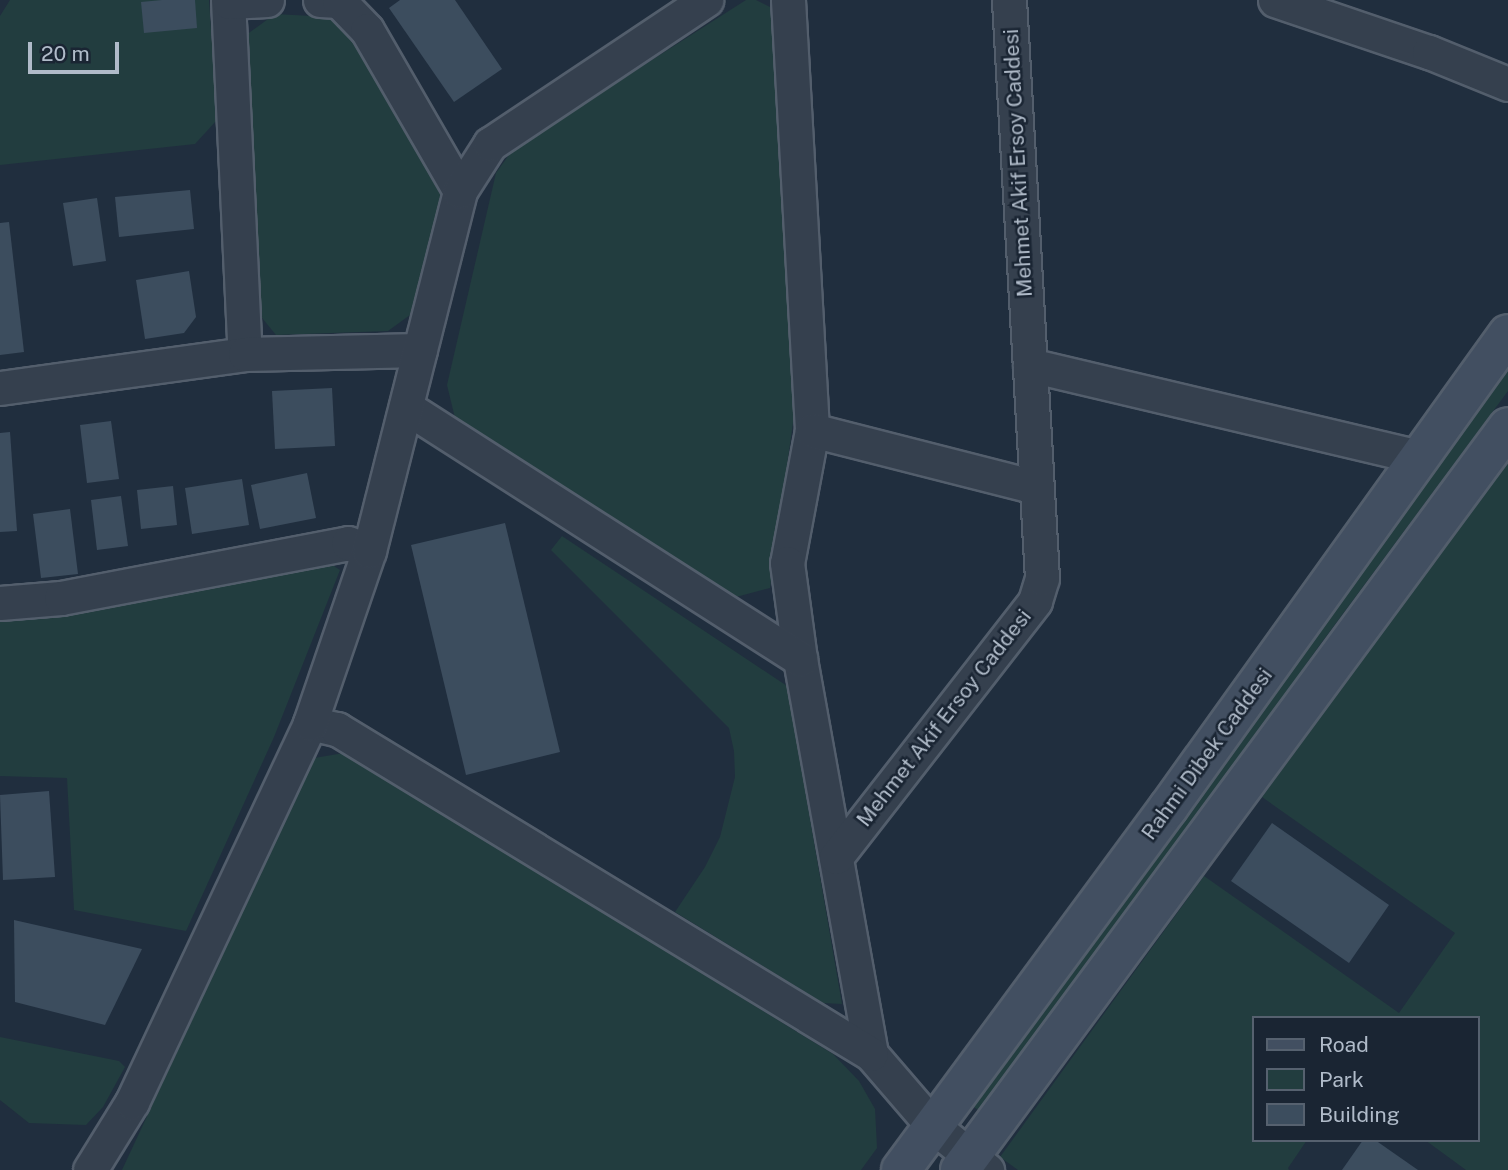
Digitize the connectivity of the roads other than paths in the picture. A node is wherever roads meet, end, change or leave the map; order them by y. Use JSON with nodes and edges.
{"nodes":[{"id":1,"x":267,"y":0,"type":"edge"},
{"id":2,"x":320,"y":0,"type":"edge"},
{"id":3,"x":706,"y":0,"type":"edge"},
{"id":4,"x":788,"y":0,"type":"edge"},
{"id":5,"x":1009,"y":0,"type":"edge"},
{"id":6,"x":1275,"y":0,"type":"edge"},
{"id":7,"x":228,"y":1,"type":"edge"},
{"id":8,"x":1508,"y":84,"type":"edge"},
{"id":9,"x":460,"y":191,"type":"junction"},
{"id":10,"x":1508,"y":334,"type":"edge"},
{"id":11,"x":420,"y":351,"type":"junction"},
{"id":12,"x":245,"y":354,"type":"junction"},
{"id":13,"x":1030,"y":365,"type":"junction"},
{"id":14,"x":0,"y":388,"type":"edge"},
{"id":15,"x":405,"y":407,"type":"junction"},
{"id":16,"x":1508,"y":427,"type":"edge"},
{"id":17,"x":812,"y":430,"type":"junction"},
{"id":18,"x":1420,"y":457,"type":"junction"},
{"id":19,"x":1036,"y":487,"type":"junction"},
{"id":20,"x":369,"y":551,"type":"junction"},
{"id":21,"x":0,"y":603,"type":"edge"},
{"id":22,"x":800,"y":659,"type":"junction"},
{"id":23,"x":310,"y":723,"type":"junction"},
{"id":24,"x":836,"y":857,"type":"junction"},
{"id":25,"x":871,"y":1054,"type":"junction"},
{"id":26,"x":933,"y":1126,"type":"junction"},
{"id":27,"x":972,"y":1166,"type":"edge"},
{"id":28,"x":90,"y":1170,"type":"edge"},
{"id":29,"x":901,"y":1170,"type":"edge"}],
"edges":[{"from":1,"to":7,"type":"street"},
{"from":2,"to":9,"type":"street"},
{"from":3,"to":9,"type":"street"},
{"from":4,"to":17,"type":"street"},
{"from":5,"to":13,"type":"street","name":"Mehmet Akif Ersoy Caddesi"},
{"from":6,"to":8,"type":"street"},
{"from":7,"to":12,"type":"street"},
{"from":9,"to":11,"type":"street"},
{"from":10,"to":18,"type":"main road","name":"Rahmi Dibek Caddesi"},
{"from":11,"to":12,"type":"street"},
{"from":11,"to":15,"type":"street"},
{"from":12,"to":14,"type":"street"},
{"from":13,"to":18,"type":"street"},
{"from":13,"to":19,"type":"street","name":"Mehmet Akif Ersoy Caddesi"},
{"from":15,"to":20,"type":"street"},
{"from":15,"to":22,"type":"street"},
{"from":16,"to":27,"type":"main road"},
{"from":17,"to":19,"type":"street"},
{"from":17,"to":22,"type":"street"},
{"from":18,"to":26,"type":"main road","name":"Rahmi Dibek Caddesi"},
{"from":19,"to":24,"type":"street","name":"Mehmet Akif Ersoy Caddesi"},
{"from":20,"to":21,"type":"street"},
{"from":20,"to":23,"type":"street"},
{"from":22,"to":24,"type":"street"},
{"from":23,"to":25,"type":"street"},
{"from":23,"to":28,"type":"street"},
{"from":24,"to":25,"type":"street"},
{"from":25,"to":26,"type":"street"},
{"from":26,"to":27,"type":"street"},
{"from":26,"to":29,"type":"main road","name":"Rahmi Dibek Caddesi"}]}
